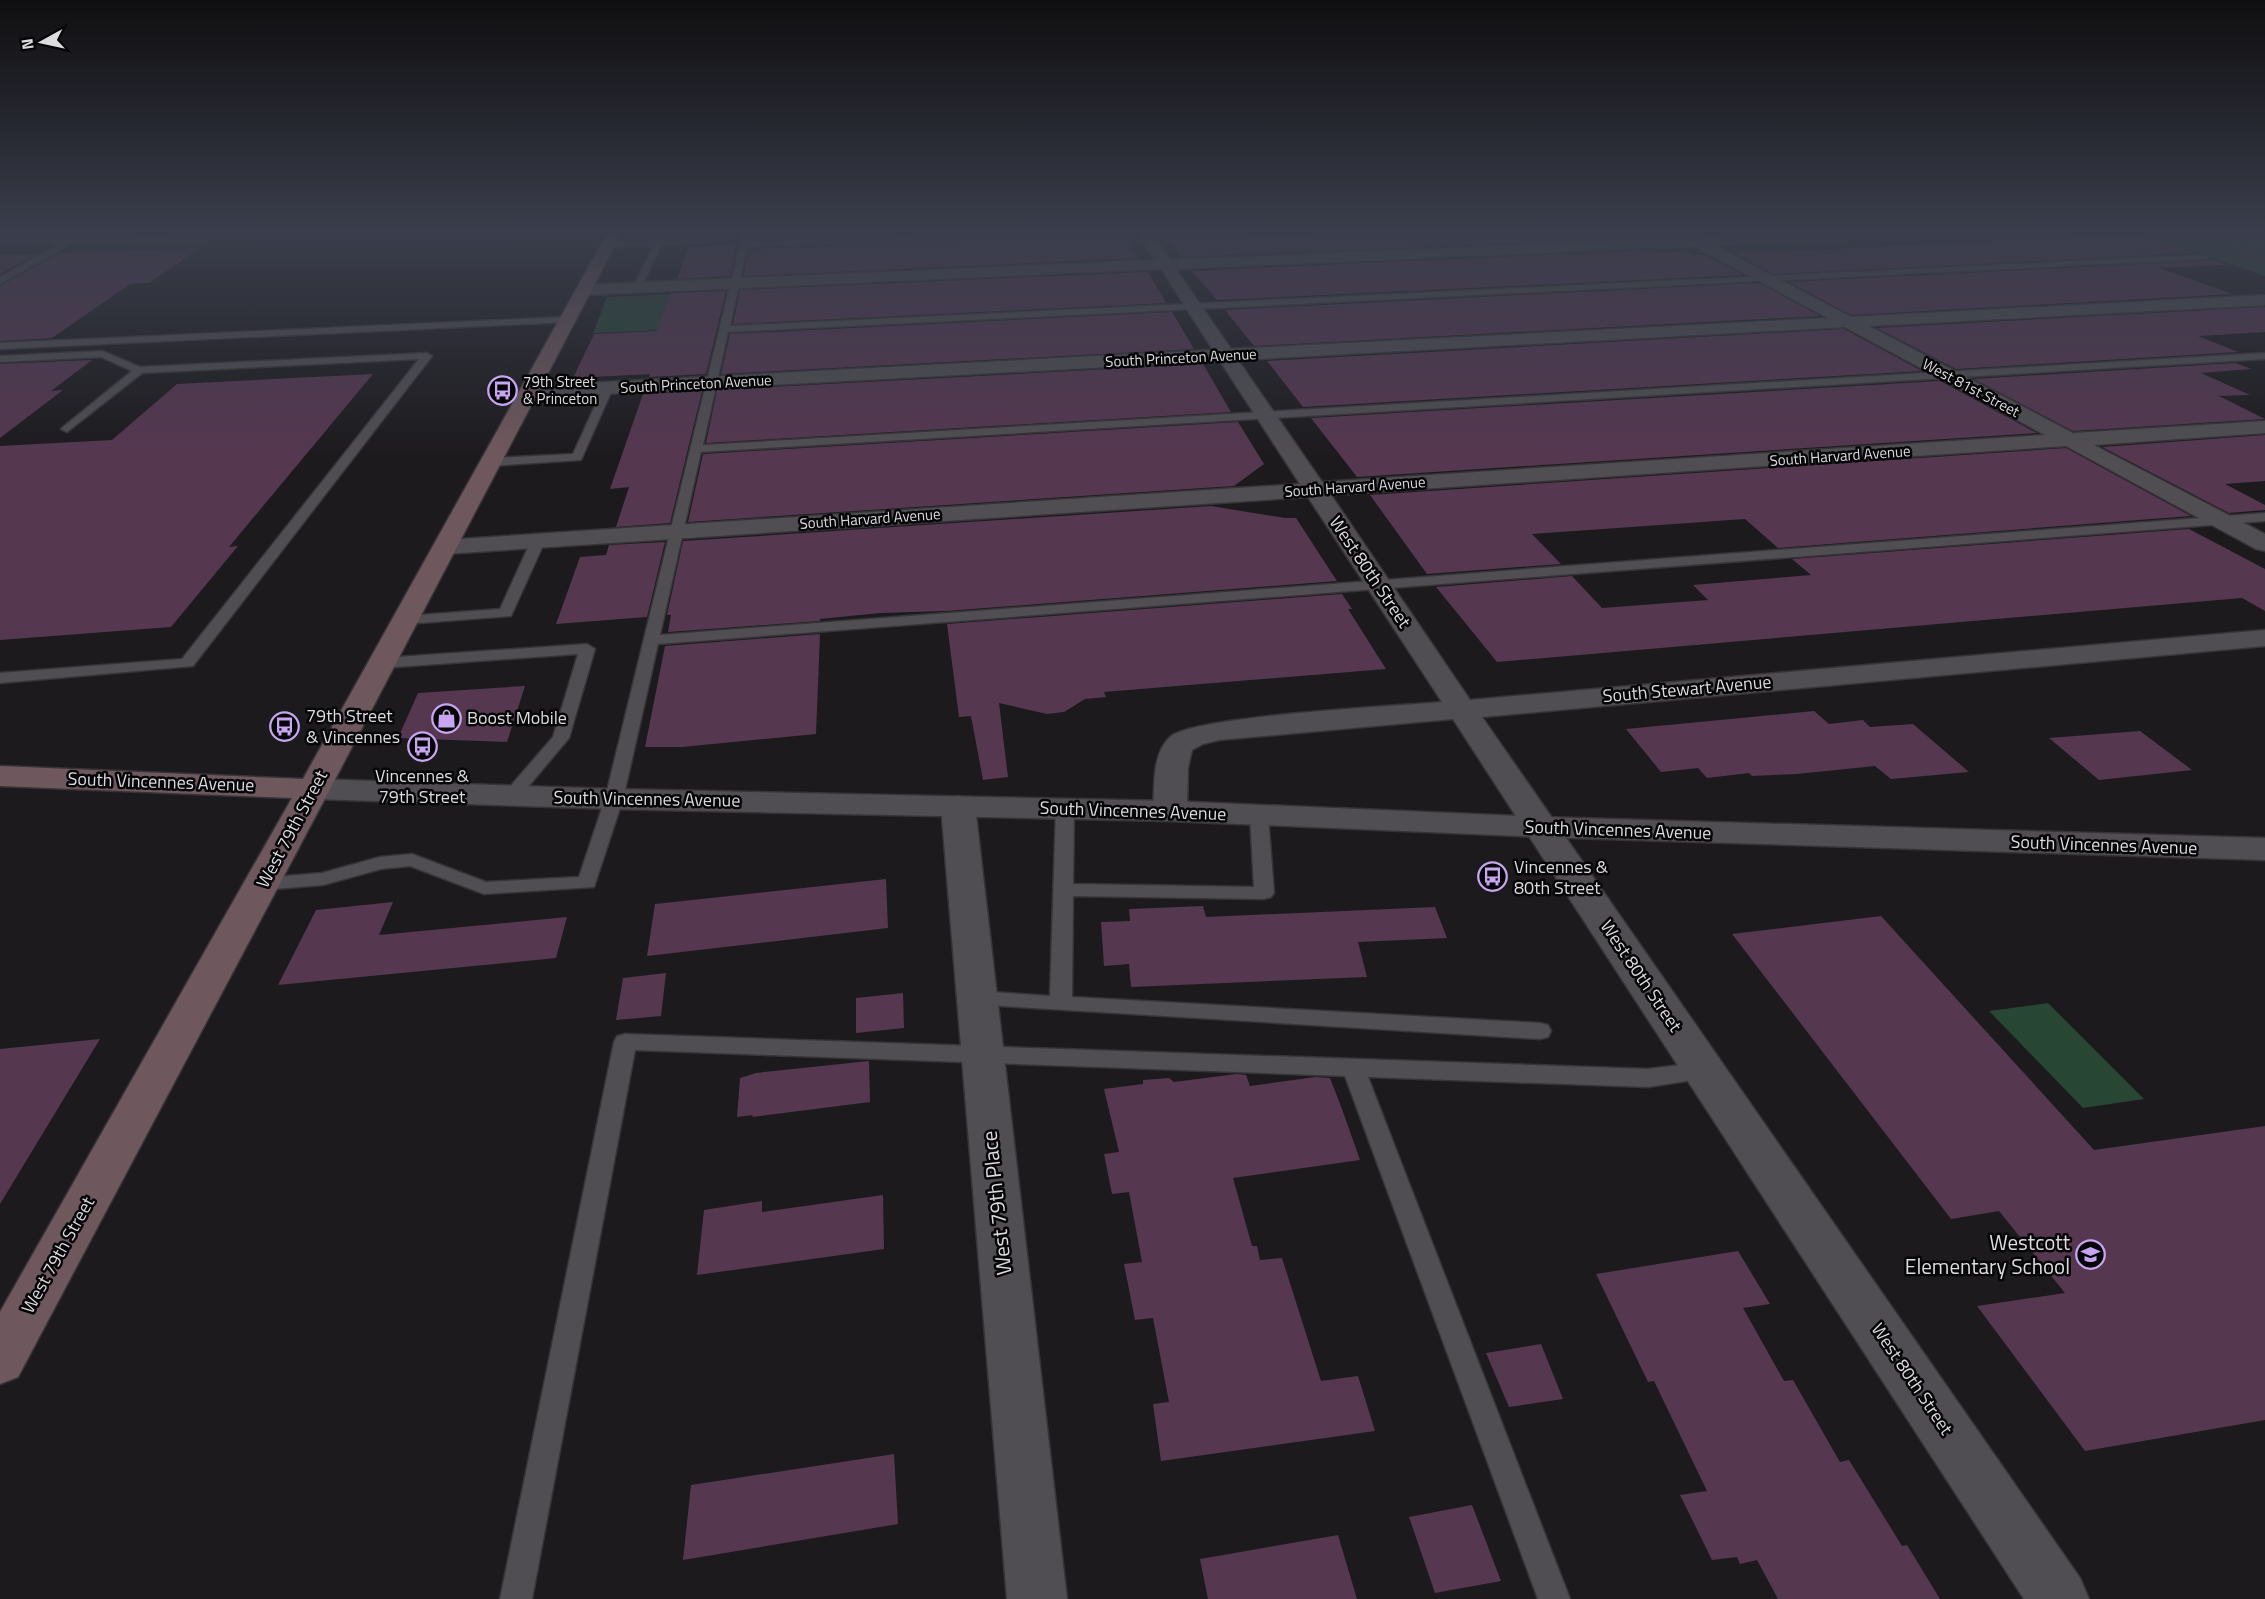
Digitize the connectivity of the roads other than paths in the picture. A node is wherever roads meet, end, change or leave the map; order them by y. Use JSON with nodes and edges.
{"nodes":[{"id":1,"x":1194,"y":306,"type":"edge"},
{"id":2,"x":574,"y":307,"type":"edge"},
{"id":3,"x":729,"y":307,"type":"edge"},
{"id":4,"x":1181,"y":307,"type":"edge"},
{"id":5,"x":1819,"y":307,"type":"edge"},
{"id":6,"x":2140,"y":307,"type":"edge"},
{"id":7,"x":566,"y":320,"type":"junction"},
{"id":8,"x":1848,"y":322,"type":"junction"},
{"id":9,"x":724,"y":329,"type":"junction"},
{"id":10,"x":0,"y":346,"type":"edge"},
{"id":11,"x":1226,"y":356,"type":"junction"},
{"id":12,"x":2265,"y":356,"type":"edge"},
{"id":13,"x":0,"y":359,"type":"edge"},
{"id":14,"x":140,"y":370,"type":"junction"},
{"id":15,"x":1946,"y":375,"type":"junction"},
{"id":16,"x":712,"y":383,"type":"junction"},
{"id":17,"x":608,"y":388,"type":"junction"},
{"id":18,"x":529,"y":392,"type":"junction"},
{"id":19,"x":1266,"y":415,"type":"junction"},
{"id":20,"x":2265,"y":427,"type":"edge"},
{"id":21,"x":67,"y":429,"type":"dead end"},
{"id":22,"x":2069,"y":441,"type":"junction"},
{"id":23,"x":696,"y":448,"type":"junction"},
{"id":24,"x":491,"y":462,"type":"junction"},
{"id":25,"x":1315,"y":490,"type":"junction"},
{"id":26,"x":2265,"y":517,"type":"edge"},
{"id":27,"x":2219,"y":520,"type":"junction"},
{"id":28,"x":677,"y":532,"type":"junction"},
{"id":29,"x":538,"y":541,"type":"junction"},
{"id":30,"x":2265,"y":544,"type":"edge"},
{"id":31,"x":445,"y":547,"type":"junction"},
{"id":32,"x":1378,"y":585,"type":"junction"},
{"id":33,"x":406,"y":620,"type":"junction"},
{"id":34,"x":2265,"y":638,"type":"edge"},
{"id":35,"x":651,"y":640,"type":"junction"},
{"id":36,"x":382,"y":663,"type":"junction"},
{"id":37,"x":0,"y":678,"type":"edge"},
{"id":38,"x":1461,"y":709,"type":"junction"},
{"id":39,"x":0,"y":776,"type":"edge"},
{"id":40,"x":314,"y":789,"type":"junction"},
{"id":41,"x":510,"y":796,"type":"junction"},
{"id":42,"x":614,"y":799,"type":"junction"},
{"id":43,"x":958,"y":806,"type":"junction"},
{"id":44,"x":1065,"y":808,"type":"junction"},
{"id":45,"x":1170,"y":811,"type":"junction"},
{"id":46,"x":1258,"y":815,"type":"junction"},
{"id":47,"x":1541,"y":827,"type":"junction"},
{"id":48,"x":2265,"y":849,"type":"edge"},
{"id":49,"x":262,"y":884,"type":"junction"},
{"id":50,"x":1063,"y":890,"type":"junction"},
{"id":51,"x":977,"y":999,"type":"junction"},
{"id":52,"x":1061,"y":1002,"type":"junction"},
{"id":53,"x":1540,"y":1031,"type":"dead end"},
{"id":54,"x":983,"y":1053,"type":"junction"},
{"id":55,"x":1353,"y":1066,"type":"junction"},
{"id":56,"x":1704,"y":1071,"type":"junction"},
{"id":57,"x":0,"y":1360,"type":"edge"},
{"id":58,"x":516,"y":1599,"type":"edge"},
{"id":59,"x":1037,"y":1599,"type":"edge"},
{"id":60,"x":1554,"y":1599,"type":"edge"},
{"id":61,"x":2059,"y":1599,"type":"edge"}],
"edges":[{"from":1,"to":11,"type":"street","name":"West 80th Street"},
{"from":2,"to":7,"type":"main road","name":"West 79th Street"},
{"from":3,"to":9,"type":"lane"},
{"from":4,"to":9,"type":"lane"},
{"from":5,"to":8,"type":"street","name":"West 81st Street"},
{"from":6,"to":8,"type":"street","name":"South Princeton Avenue"},
{"from":7,"to":10,"type":"lane"},
{"from":7,"to":18,"type":"main road","name":"West 79th Street"},
{"from":8,"to":11,"type":"street","name":"South Princeton Avenue"},
{"from":8,"to":15,"type":"street","name":"West 81st Street"},
{"from":9,"to":16,"type":"lane"},
{"from":11,"to":16,"type":"street","name":"South Princeton Avenue"},
{"from":11,"to":19,"type":"street","name":"West 80th Street"},
{"from":12,"to":15,"type":"lane"},
{"from":13,"to":14,"type":"lane"},
{"from":14,"to":21,"type":"lane"},
{"from":14,"to":37,"type":"lane"},
{"from":15,"to":19,"type":"lane"},
{"from":15,"to":22,"type":"street","name":"West 81st Street"},
{"from":16,"to":17,"type":"street","name":"South Princeton Avenue"},
{"from":16,"to":23,"type":"lane"},
{"from":17,"to":18,"type":"street","name":"South Princeton Avenue"},
{"from":17,"to":24,"type":"lane"},
{"from":18,"to":24,"type":"main road","name":"West 79th Street"},
{"from":19,"to":23,"type":"lane"},
{"from":19,"to":25,"type":"street","name":"West 80th Street"},
{"from":20,"to":22,"type":"street","name":"South Harvard Avenue"},
{"from":22,"to":25,"type":"street","name":"South Harvard Avenue"},
{"from":22,"to":27,"type":"street","name":"West 81st Street"},
{"from":23,"to":28,"type":"lane"},
{"from":24,"to":31,"type":"main road","name":"West 79th Street"},
{"from":25,"to":28,"type":"street","name":"South Harvard Avenue"},
{"from":25,"to":32,"type":"street","name":"West 80th Street"},
{"from":26,"to":27,"type":"lane"},
{"from":27,"to":30,"type":"street","name":"West 81st Street"},
{"from":27,"to":32,"type":"lane"},
{"from":28,"to":29,"type":"street","name":"South Harvard Avenue"},
{"from":28,"to":35,"type":"lane"},
{"from":29,"to":31,"type":"street","name":"South Harvard Avenue"},
{"from":29,"to":33,"type":"lane"},
{"from":31,"to":33,"type":"main road","name":"West 79th Street"},
{"from":32,"to":35,"type":"lane"},
{"from":32,"to":38,"type":"street","name":"West 80th Street"},
{"from":33,"to":36,"type":"main road","name":"West 79th Street"},
{"from":34,"to":38,"type":"street","name":"South Stewart Avenue"},
{"from":35,"to":42,"type":"lane"},
{"from":36,"to":40,"type":"main road","name":"West 79th Street"},
{"from":36,"to":41,"type":"lane"},
{"from":38,"to":45,"type":"street","name":"South Stewart Avenue"},
{"from":38,"to":47,"type":"street","name":"West 80th Street"},
{"from":39,"to":40,"type":"main road","name":"South Vincennes Avenue"},
{"from":40,"to":41,"type":"street","name":"South Vincennes Avenue"},
{"from":40,"to":49,"type":"main road","name":"West 79th Street"},
{"from":41,"to":42,"type":"street","name":"South Vincennes Avenue"},
{"from":42,"to":43,"type":"street","name":"South Vincennes Avenue"},
{"from":42,"to":49,"type":"lane"},
{"from":43,"to":44,"type":"street","name":"South Vincennes Avenue"},
{"from":43,"to":51,"type":"street","name":"West 79th Place"},
{"from":44,"to":45,"type":"street","name":"South Vincennes Avenue"},
{"from":44,"to":50,"type":"lane"},
{"from":45,"to":46,"type":"street","name":"South Vincennes Avenue"},
{"from":46,"to":47,"type":"street","name":"South Vincennes Avenue"},
{"from":46,"to":50,"type":"lane"},
{"from":47,"to":48,"type":"street","name":"South Vincennes Avenue"},
{"from":47,"to":56,"type":"street","name":"West 80th Street"},
{"from":49,"to":57,"type":"main road","name":"West 79th Street"},
{"from":50,"to":52,"type":"lane"},
{"from":51,"to":52,"type":"lane"},
{"from":51,"to":54,"type":"street","name":"West 79th Place"},
{"from":52,"to":53,"type":"lane"},
{"from":54,"to":55,"type":"lane"},
{"from":54,"to":58,"type":"lane"},
{"from":54,"to":59,"type":"street","name":"West 79th Place"},
{"from":55,"to":56,"type":"lane"},
{"from":55,"to":60,"type":"lane"},
{"from":56,"to":61,"type":"street","name":"West 80th Street"}]}
